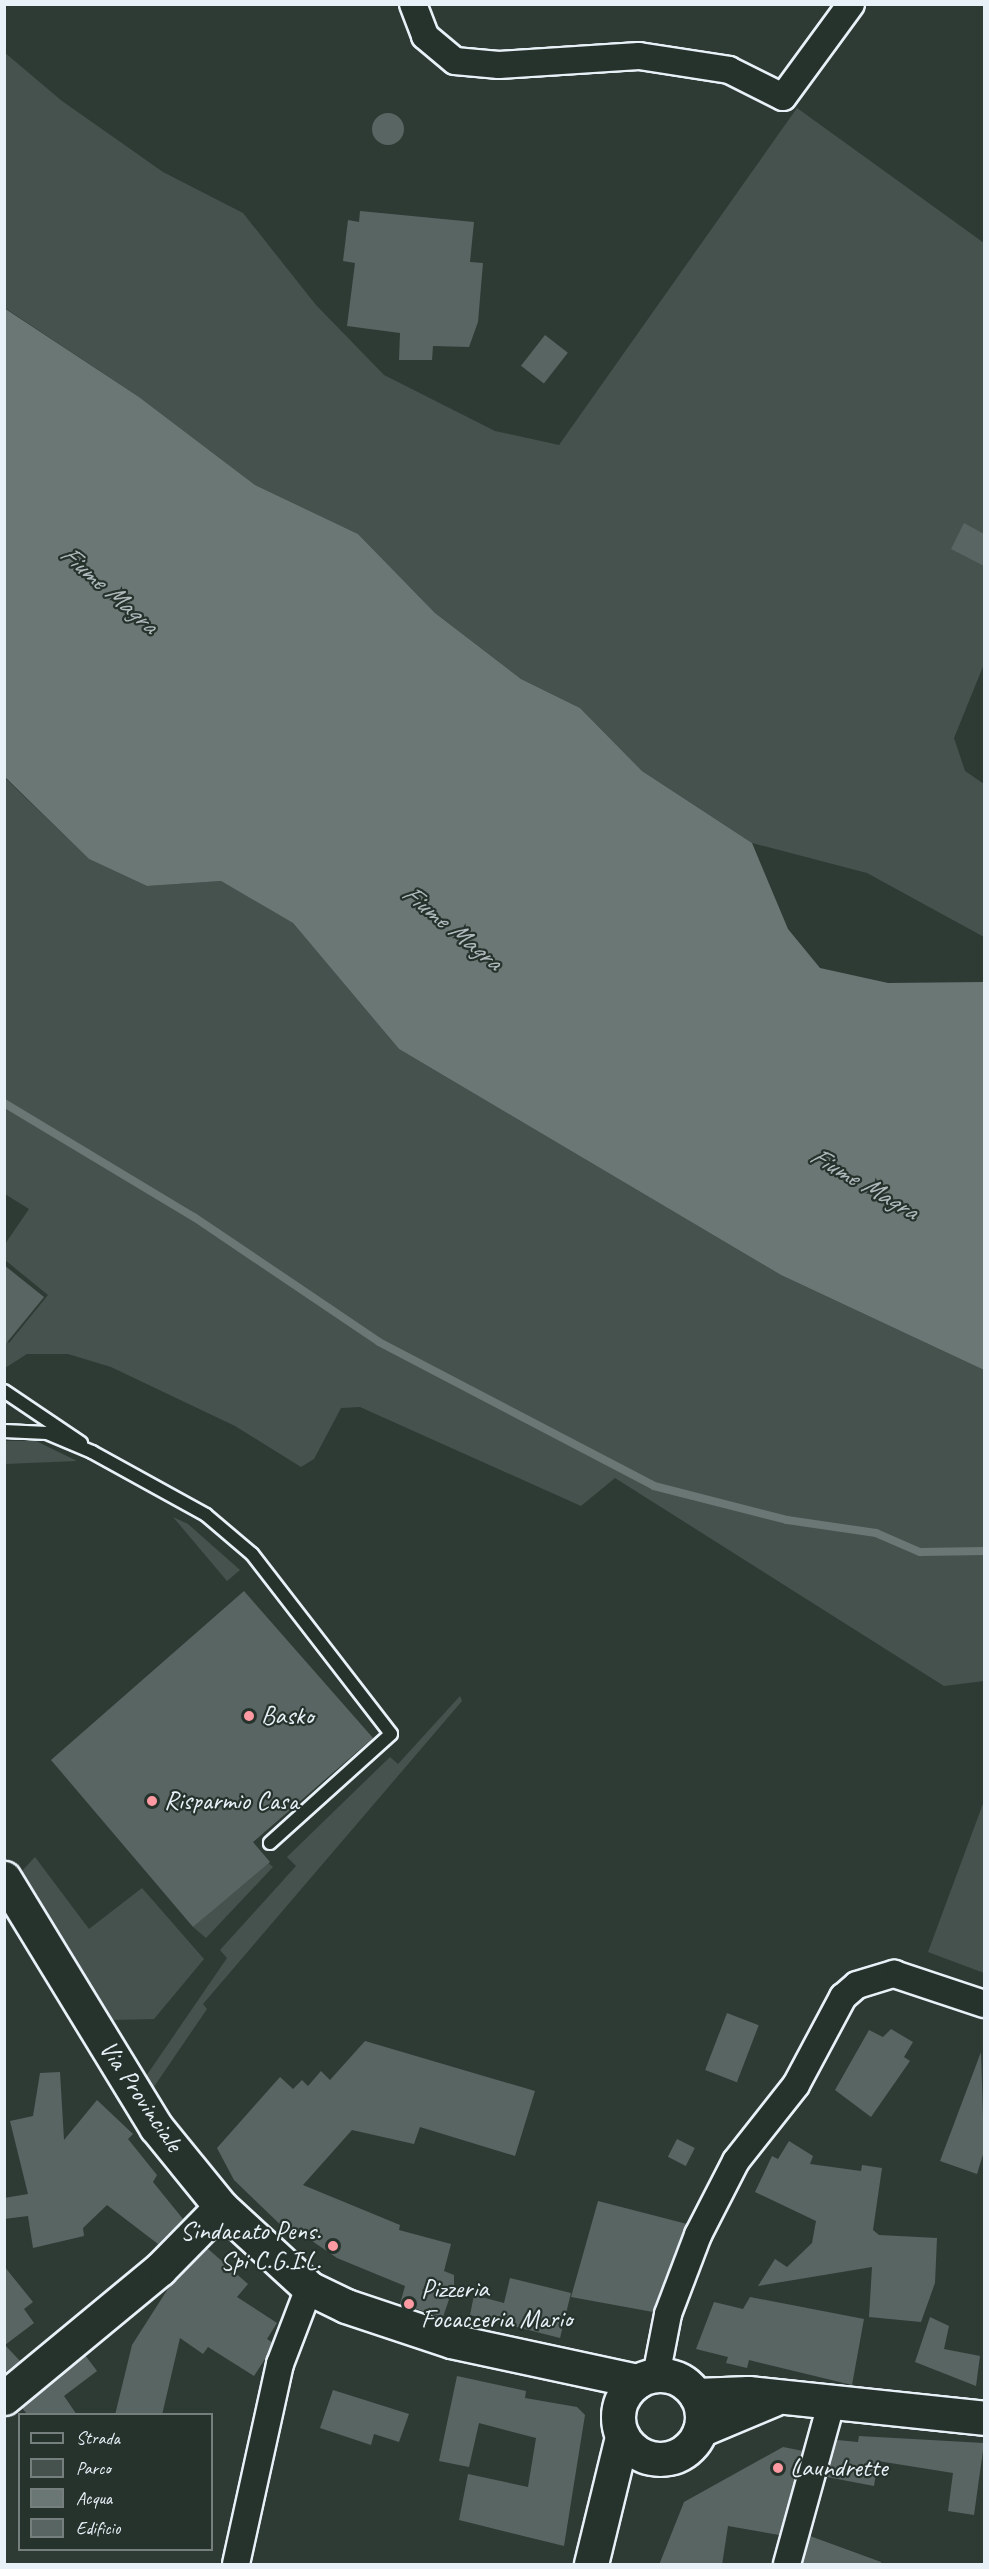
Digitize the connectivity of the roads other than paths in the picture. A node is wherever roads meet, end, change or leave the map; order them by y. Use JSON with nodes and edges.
{"nodes":[{"id":1,"x":413,"y":4,"type":"edge"},
{"id":2,"x":851,"y":4,"type":"edge"},
{"id":3,"x":4,"y":1391,"type":"edge"},
{"id":4,"x":4,"y":1431,"type":"edge"},
{"id":5,"x":92,"y":1452,"type":"junction"},
{"id":6,"x":270,"y":1843,"type":"dead end"},
{"id":7,"x":4,"y":1878,"type":"edge"},
{"id":8,"x":984,"y":2004,"type":"edge"},
{"id":9,"x":221,"y":2207,"type":"junction"},
{"id":10,"x":309,"y":2288,"type":"junction"},
{"id":11,"x":565,"y":2366,"type":"junction"},
{"id":12,"x":647,"y":2378,"type":"junction"},
{"id":13,"x":696,"y":2395,"type":"junction"},
{"id":14,"x":4,"y":2398,"type":"edge"},
{"id":15,"x":774,"y":2399,"type":"junction"},
{"id":16,"x":832,"y":2401,"type":"junction"},
{"id":17,"x":984,"y":2418,"type":"edge"},
{"id":18,"x":621,"y":2422,"type":"junction"},
{"id":19,"x":700,"y":2430,"type":"junction"},
{"id":20,"x":655,"y":2460,"type":"junction"},
{"id":21,"x":605,"y":2514,"type":"junction"},
{"id":22,"x":236,"y":2565,"type":"edge"},
{"id":23,"x":591,"y":2565,"type":"edge"},
{"id":24,"x":787,"y":2565,"type":"edge"}],
"edges":[{"from":1,"to":2,"type":"street"},
{"from":3,"to":5,"type":"lane"},
{"from":4,"to":5,"type":"lane"},
{"from":5,"to":6,"type":"lane"},
{"from":7,"to":9,"type":"main road","name":"Via Provinciale"},
{"from":8,"to":12,"type":"street"},
{"from":9,"to":10,"type":"main road","name":"Via Provinciale"},
{"from":9,"to":14,"type":"main road"},
{"from":10,"to":11,"type":"main road","name":"Via Provinciale"},
{"from":10,"to":22,"type":"street"},
{"from":11,"to":12,"type":"main road"},
{"from":11,"to":18,"type":"main road","name":"Via Provinciale"},
{"from":12,"to":13,"type":"main road"},
{"from":12,"to":18,"type":"main road"},
{"from":13,"to":15,"type":"main road"},
{"from":13,"to":19,"type":"main road"},
{"from":15,"to":16,"type":"main road"},
{"from":15,"to":19,"type":"main road"},
{"from":16,"to":17,"type":"main road"},
{"from":16,"to":24,"type":"street"},
{"from":18,"to":20,"type":"main road","name":"Via Provinciale"},
{"from":18,"to":21,"type":"main road"},
{"from":19,"to":20,"type":"main road"},
{"from":20,"to":21,"type":"main road"},
{"from":21,"to":23,"type":"main road"}]}
